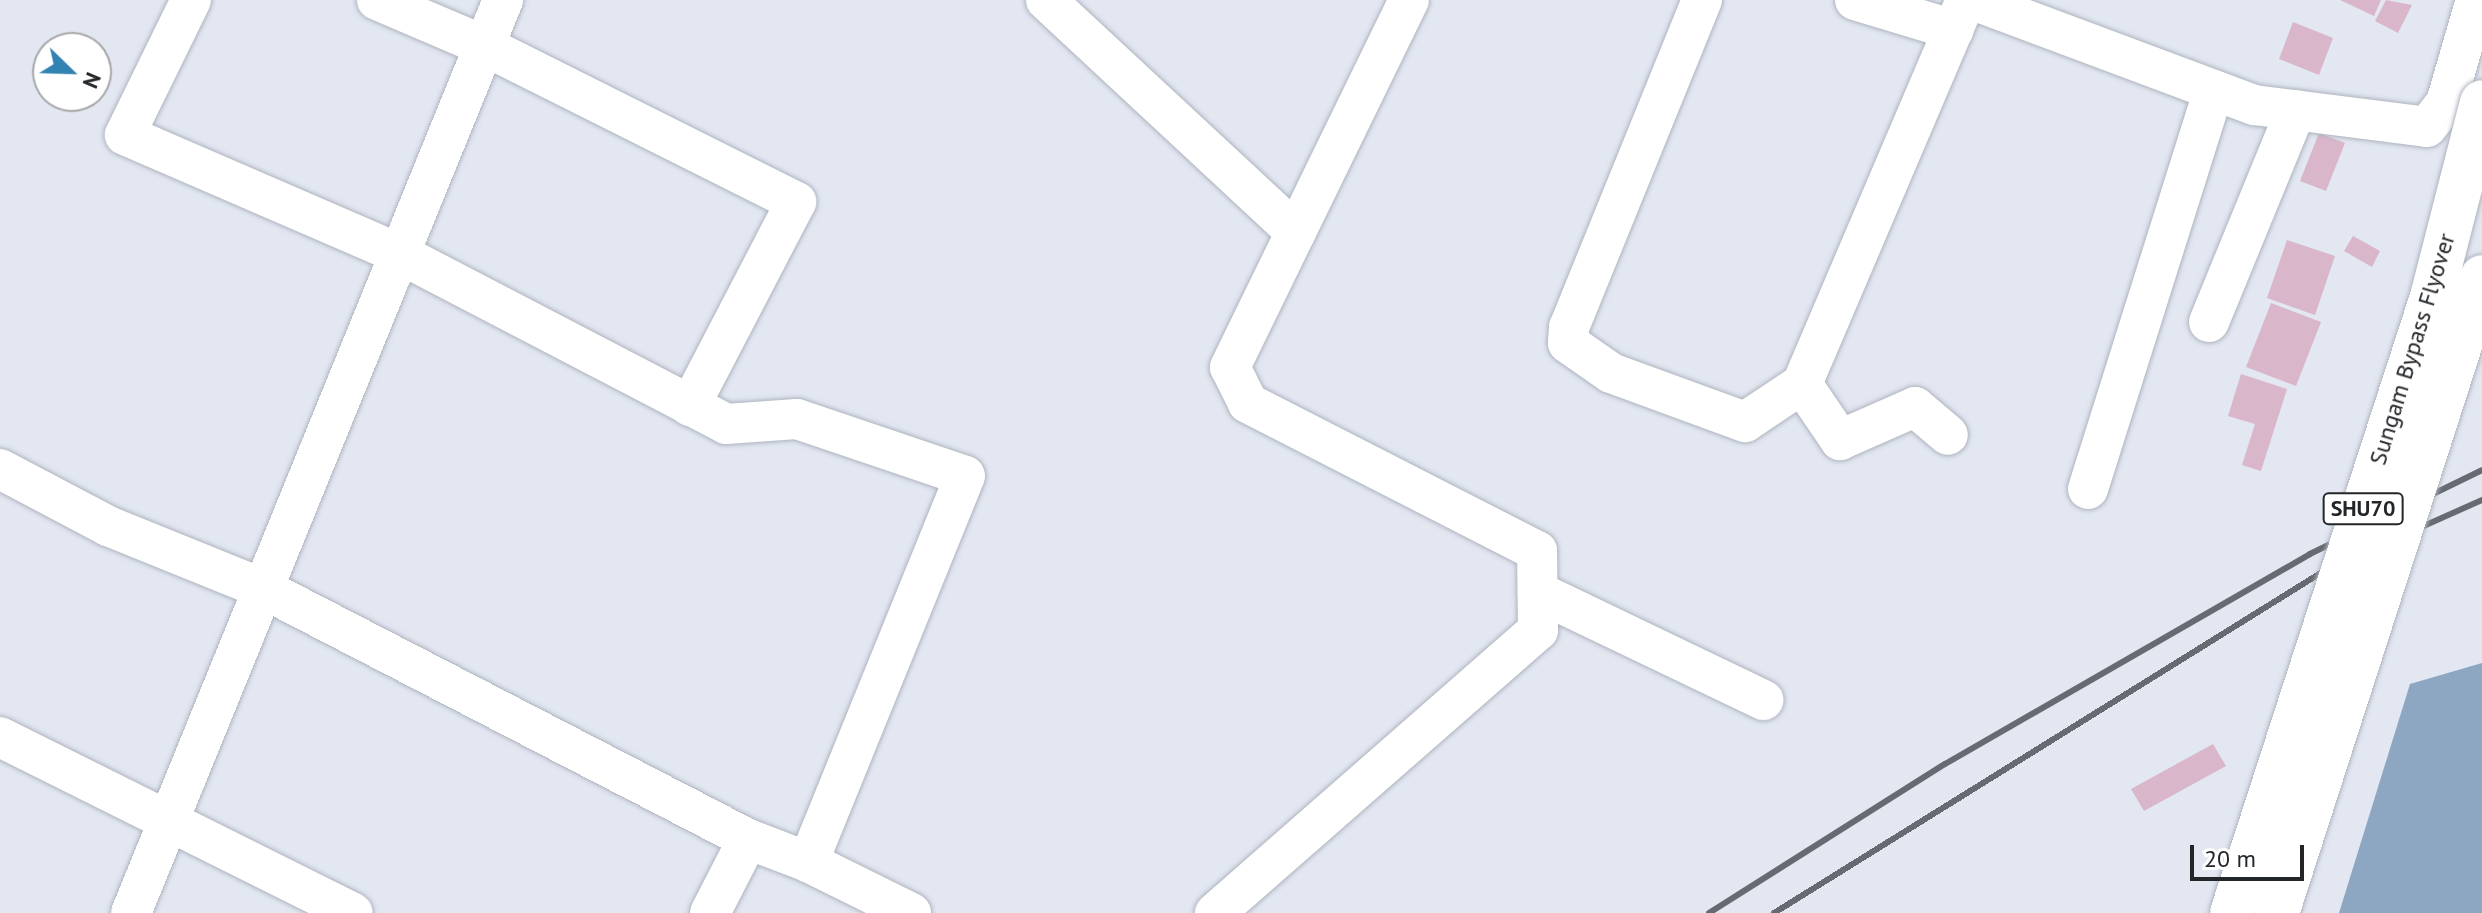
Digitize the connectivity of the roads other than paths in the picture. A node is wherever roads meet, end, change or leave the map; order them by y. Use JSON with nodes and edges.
{"nodes":[{"id":1,"x":191,"y":0,"type":"edge"},
{"id":2,"x":377,"y":0,"type":"edge"},
{"id":3,"x":503,"y":0,"type":"edge"},
{"id":4,"x":1046,"y":0,"type":"edge"},
{"id":5,"x":1409,"y":0,"type":"edge"},
{"id":6,"x":1702,"y":0,"type":"edge"},
{"id":7,"x":1855,"y":0,"type":"edge"},
{"id":8,"x":2476,"y":0,"type":"edge"},
{"id":9,"x":1964,"y":10,"type":"edge"},
{"id":10,"x":2062,"y":15,"type":"edge"},
{"id":11,"x":485,"y":46,"type":"junction"},
{"id":12,"x":2214,"y":90,"type":"junction"},
{"id":13,"x":2482,"y":102,"type":"edge"},
{"id":14,"x":2296,"y":110,"type":"junction"},
{"id":15,"x":1296,"y":232,"type":"junction"},
{"id":16,"x":400,"y":254,"type":"junction"},
{"id":17,"x":2482,"y":277,"type":"edge"},
{"id":18,"x":2209,"y":322,"type":"dead end"},
{"id":19,"x":1802,"y":384,"type":"junction"},
{"id":20,"x":690,"y":406,"type":"junction"},
{"id":21,"x":1948,"y":435,"type":"dead end"},
{"id":22,"x":0,"y":469,"type":"edge"},
{"id":23,"x":2088,"y":489,"type":"dead end"},
{"id":24,"x":264,"y":589,"type":"junction"},
{"id":25,"x":1538,"y":592,"type":"junction"},
{"id":26,"x":1763,"y":700,"type":"dead end"},
{"id":27,"x":0,"y":737,"type":"edge"},
{"id":28,"x":171,"y":821,"type":"junction"},
{"id":29,"x":748,"y":839,"type":"junction"},
{"id":30,"x":808,"y":862,"type":"junction"},
{"id":31,"x":131,"y":913,"type":"edge"},
{"id":32,"x":353,"y":913,"type":"edge"},
{"id":33,"x":710,"y":913,"type":"edge"},
{"id":34,"x":911,"y":913,"type":"edge"},
{"id":35,"x":1215,"y":913,"type":"edge"},
{"id":36,"x":2232,"y":913,"type":"edge"},
{"id":37,"x":2277,"y":913,"type":"edge"}],
"edges":[{"from":1,"to":16,"type":"street"},
{"from":2,"to":11,"type":"street"},
{"from":3,"to":11,"type":"street"},
{"from":4,"to":15,"type":"street"},
{"from":5,"to":15,"type":"street"},
{"from":6,"to":19,"type":"street"},
{"from":7,"to":9,"type":"street"},
{"from":8,"to":14,"type":"street"},
{"from":9,"to":10,"type":"street"},
{"from":9,"to":19,"type":"street"},
{"from":10,"to":12,"type":"street"},
{"from":11,"to":16,"type":"street"},
{"from":11,"to":20,"type":"street"},
{"from":12,"to":14,"type":"street"},
{"from":12,"to":23,"type":"street"},
{"from":13,"to":36,"type":"main road","name":"Sungam Bypass Flyover","number":"SHU70","bridge":true},
{"from":14,"to":18,"type":"street"},
{"from":15,"to":25,"type":"street"},
{"from":16,"to":20,"type":"street"},
{"from":16,"to":24,"type":"street"},
{"from":17,"to":37,"type":"main road","name":"Sungam Bypass Flyover","number":"SHU70","bridge":true},
{"from":19,"to":21,"type":"street"},
{"from":20,"to":30,"type":"street"},
{"from":22,"to":24,"type":"street"},
{"from":24,"to":28,"type":"street"},
{"from":24,"to":29,"type":"street"},
{"from":25,"to":26,"type":"street"},
{"from":25,"to":35,"type":"street"},
{"from":27,"to":28,"type":"street"},
{"from":28,"to":31,"type":"street"},
{"from":28,"to":32,"type":"street"},
{"from":29,"to":30,"type":"street"},
{"from":29,"to":33,"type":"street"},
{"from":30,"to":34,"type":"street"}]}
